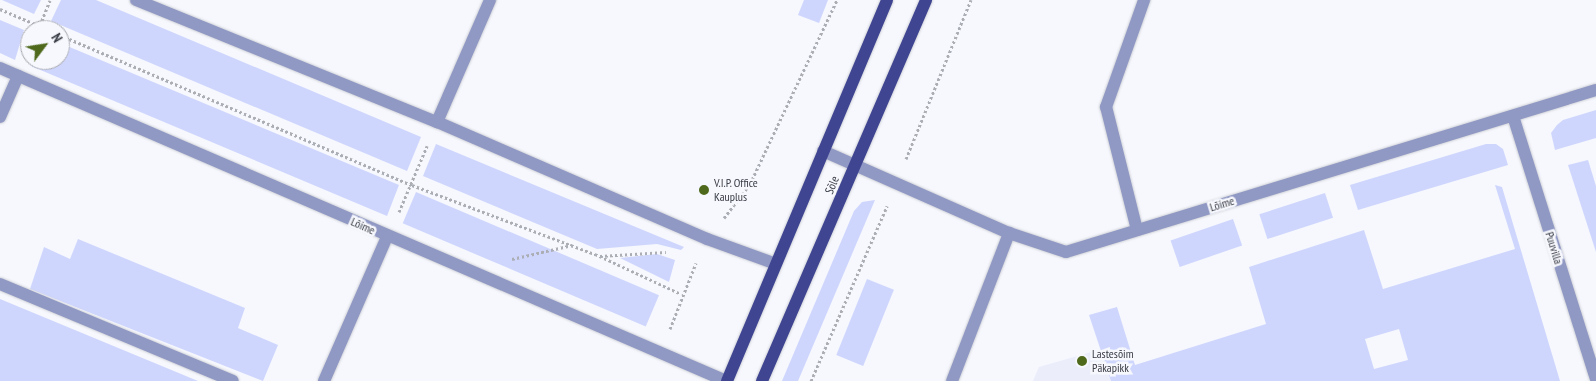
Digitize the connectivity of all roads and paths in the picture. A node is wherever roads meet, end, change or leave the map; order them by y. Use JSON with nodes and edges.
{"nodes":[{"id":1,"x":50,"y":0,"type":"edge"},
{"id":2,"x":136,"y":0,"type":"edge"},
{"id":3,"x":490,"y":0,"type":"edge"},
{"id":4,"x":837,"y":0,"type":"edge"},
{"id":5,"x":886,"y":0,"type":"edge"},
{"id":6,"x":926,"y":0,"type":"edge"},
{"id":7,"x":1144,"y":0,"type":"edge"},
{"id":8,"x":0,"y":9,"type":"edge"},
{"id":9,"x":23,"y":20,"type":"edge"},
{"id":10,"x":42,"y":20,"type":"edge"},
{"id":11,"x":70,"y":39,"type":"edge"},
{"id":12,"x":0,"y":68,"type":"edge"},
{"id":13,"x":18,"y":76,"type":"junction"},
{"id":14,"x":1596,"y":90,"type":"edge"},
{"id":15,"x":1513,"y":116,"type":"junction"},
{"id":16,"x":0,"y":118,"type":"edge"},
{"id":17,"x":436,"y":122,"type":"junction"},
{"id":18,"x":823,"y":151,"type":"junction"},
{"id":19,"x":855,"y":166,"type":"junction"},
{"id":20,"x":412,"y":185,"type":"junction"},
{"id":21,"x":1137,"y":230,"type":"junction"},
{"id":22,"x":1009,"y":233,"type":"junction"},
{"id":23,"x":387,"y":237,"type":"junction"},
{"id":24,"x":707,"y":239,"type":"junction"},
{"id":25,"x":674,"y":254,"type":"dead end"},
{"id":26,"x":600,"y":256,"type":"junction"},
{"id":27,"x":690,"y":257,"type":"dead end"},
{"id":28,"x":776,"y":264,"type":"junction"},
{"id":29,"x":0,"y":284,"type":"edge"},
{"id":30,"x":682,"y":294,"type":"junction"},
{"id":31,"x":662,"y":352,"type":"junction"},
{"id":32,"x":1596,"y":380,"type":"edge"},
{"id":33,"x":233,"y":381,"type":"edge"},
{"id":34,"x":324,"y":381,"type":"edge"},
{"id":35,"x":727,"y":381,"type":"edge"},
{"id":36,"x":762,"y":381,"type":"edge"},
{"id":37,"x":952,"y":381,"type":"edge"}],
"edges":[{"from":1,"to":10,"type":"path"},
{"from":2,"to":17,"type":"street"},
{"from":3,"to":17,"type":"street"},
{"from":4,"to":24,"type":"path"},
{"from":5,"to":18,"type":"main road","name":"Sõle"},
{"from":6,"to":19,"type":"main road","name":"Sõle"},
{"from":7,"to":21,"type":"street"},
{"from":8,"to":9,"type":"path"},
{"from":11,"to":20,"type":"path"},
{"from":12,"to":13,"type":"street","name":"Lõime"},
{"from":13,"to":16,"type":"street"},
{"from":13,"to":23,"type":"street","name":"Lõime"},
{"from":14,"to":15,"type":"street","name":"Lõime"},
{"from":15,"to":21,"type":"street","name":"Lõime"},
{"from":15,"to":32,"type":"street","name":"Puuvilla"},
{"from":17,"to":20,"type":"path"},
{"from":17,"to":24,"type":"street"},
{"from":18,"to":19,"type":"street","name":"Lõime"},
{"from":18,"to":28,"type":"main road","name":"Sõle"},
{"from":19,"to":22,"type":"street","name":"Lõime"},
{"from":19,"to":36,"type":"main road","name":"Sõle"},
{"from":20,"to":23,"type":"path"},
{"from":20,"to":26,"type":"path"},
{"from":21,"to":22,"type":"street","name":"Lõime"},
{"from":22,"to":37,"type":"street"},
{"from":23,"to":31,"type":"street","name":"Lõime"},
{"from":23,"to":34,"type":"street"},
{"from":24,"to":28,"type":"street"},
{"from":25,"to":26,"type":"path"},
{"from":26,"to":30,"type":"path"},
{"from":27,"to":30,"type":"path"},
{"from":28,"to":35,"type":"main road","name":"Sõle"},
{"from":29,"to":33,"type":"street"},
{"from":30,"to":31,"type":"path"},
{"from":31,"to":35,"type":"street","name":"Lõime"}]}
